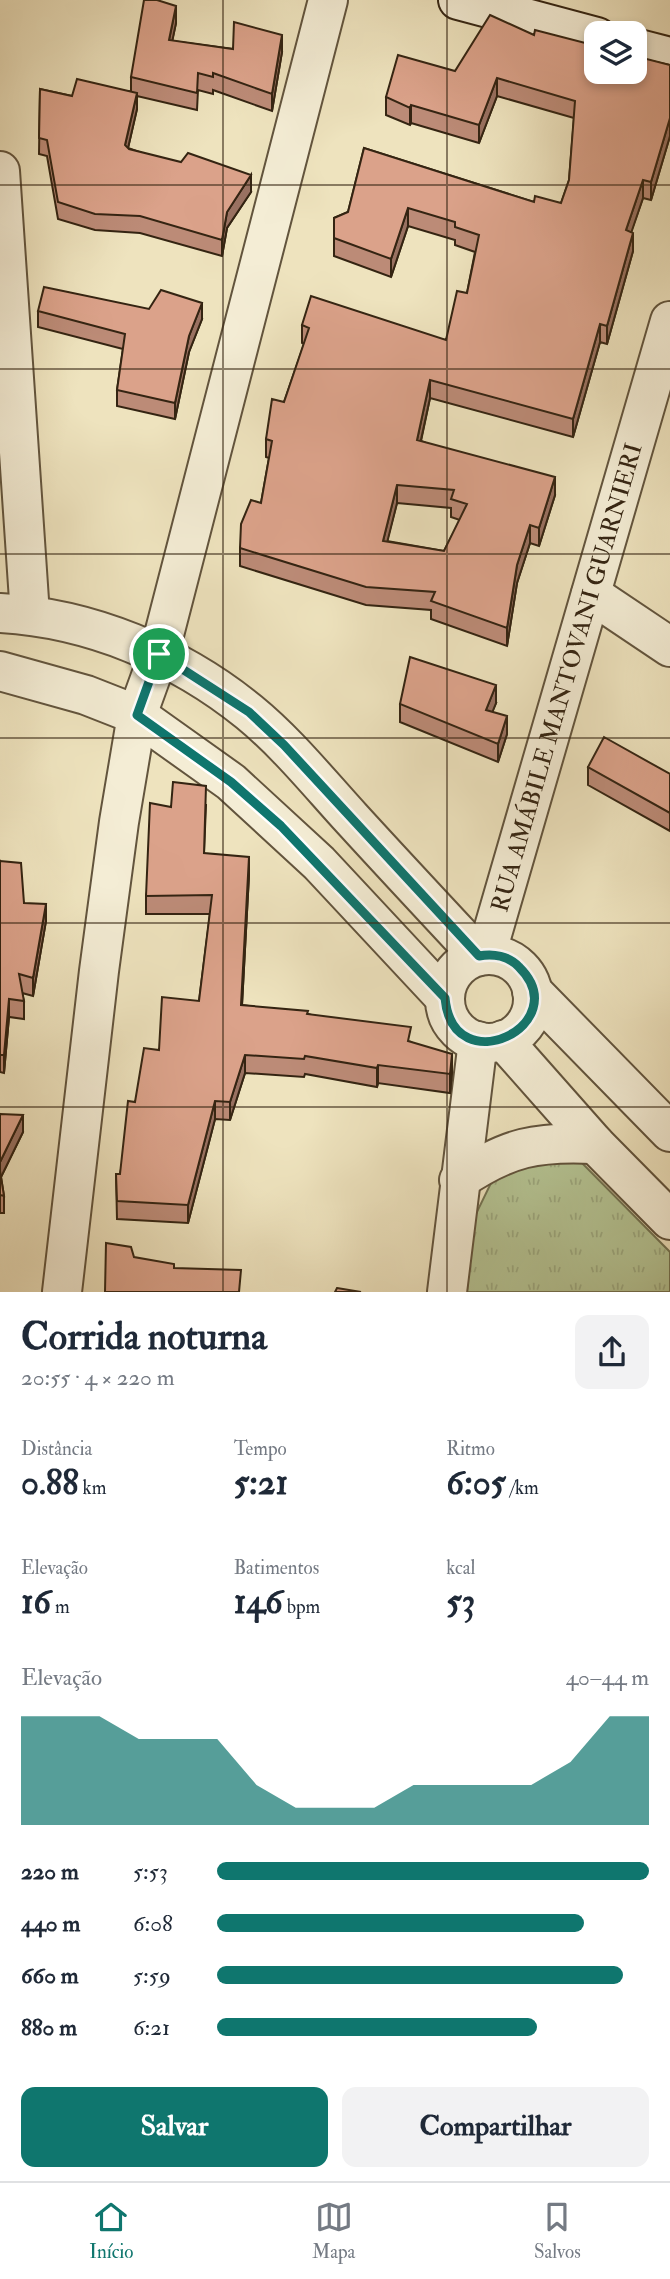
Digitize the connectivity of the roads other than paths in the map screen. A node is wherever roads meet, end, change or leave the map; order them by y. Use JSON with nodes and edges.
{"nodes":[{"id":1,"x":328,"y":0,"type":"edge"},
{"id":2,"x":458,"y":0,"type":"edge"},
{"id":3,"x":584,"y":34,"type":"edge"},
{"id":4,"x":647,"y":51,"type":"edge"},
{"id":5,"x":670,"y":57,"type":"edge"},
{"id":6,"x":0,"y":172,"type":"edge"},
{"id":7,"x":670,"y":321,"type":"edge"},
{"id":8,"x":591,"y":594,"type":"junction"},
{"id":9,"x":15,"y":614,"type":"edge"},
{"id":10,"x":670,"y":647,"type":"edge"},
{"id":11,"x":159,"y":654,"type":"junction"},
{"id":12,"x":0,"y":671,"type":"edge"},
{"id":13,"x":137,"y":715,"type":"junction"},
{"id":14,"x":482,"y":956,"type":"junction"},
{"id":15,"x":532,"y":992,"type":"junction"},
{"id":16,"x":445,"y":998,"type":"junction"},
{"id":17,"x":491,"y":1040,"type":"junction"},
{"id":18,"x":670,"y":1132,"type":"edge"},
{"id":19,"x":595,"y":1144,"type":"junction"},
{"id":20,"x":459,"y":1180,"type":"junction"},
{"id":21,"x":670,"y":1220,"type":"edge"},
{"id":22,"x":62,"y":1292,"type":"edge"},
{"id":23,"x":447,"y":1292,"type":"edge"}],
"edges":[{"from":1,"to":11,"type":"street"},
{"from":2,"to":3,"type":"street"},
{"from":4,"to":5,"type":"street"},
{"from":6,"to":9,"type":"street"},
{"from":7,"to":8,"type":"street","name":"RUA AMÁBILE MANTOVANI GUARNIERI"},
{"from":8,"to":10,"type":"street"},
{"from":8,"to":14,"type":"street","name":"RUA AMÁBILE MANTOVANI GUARNIERI"},
{"from":9,"to":11,"type":"street"},
{"from":11,"to":13,"type":"street"},
{"from":11,"to":14,"type":"street"},
{"from":12,"to":13,"type":"street"},
{"from":13,"to":16,"type":"street"},
{"from":13,"to":22,"type":"street"},
{"from":14,"to":15,"type":"street"},
{"from":14,"to":16,"type":"street"},
{"from":15,"to":17,"type":"street"},
{"from":15,"to":18,"type":"street"},
{"from":16,"to":17,"type":"street"},
{"from":17,"to":19,"type":"street"},
{"from":17,"to":20,"type":"street"},
{"from":19,"to":20,"type":"street"},
{"from":19,"to":21,"type":"street"},
{"from":20,"to":23,"type":"street"}]}
